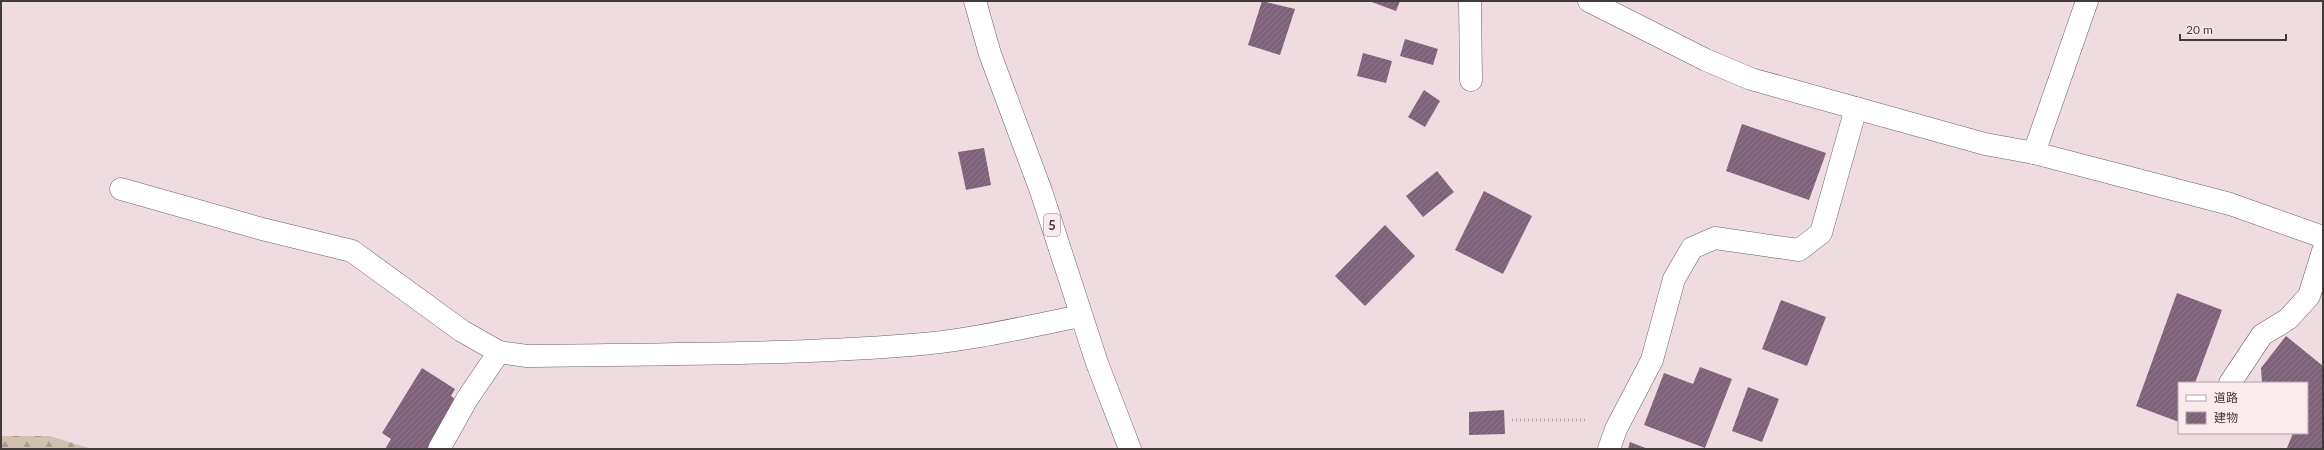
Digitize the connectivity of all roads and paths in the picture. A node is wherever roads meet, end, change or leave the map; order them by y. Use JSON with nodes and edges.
{"nodes":[{"id":1,"x":975,"y":1,"type":"edge"},
{"id":2,"x":1470,"y":1,"type":"edge"},
{"id":3,"x":1589,"y":1,"type":"edge"},
{"id":4,"x":2086,"y":1,"type":"edge"},
{"id":5,"x":1471,"y":80,"type":"dead end"},
{"id":6,"x":1856,"y":108,"type":"junction"},
{"id":7,"x":2034,"y":153,"type":"junction"},
{"id":8,"x":121,"y":189,"type":"dead end"},
{"id":9,"x":2323,"y":237,"type":"edge"},
{"id":10,"x":2323,"y":251,"type":"edge"},
{"id":11,"x":1081,"y":316,"type":"junction"},
{"id":12,"x":499,"y":352,"type":"junction"},
{"id":13,"x":2231,"y":382,"type":"edge"},
{"id":14,"x":1512,"y":420,"type":"dead end"},
{"id":15,"x":1621,"y":420,"type":"junction"},
{"id":16,"x":439,"y":449,"type":"edge"},
{"id":17,"x":1130,"y":449,"type":"edge"},
{"id":18,"x":1609,"y":449,"type":"edge"}],
"edges":[{"from":1,"to":11,"type":"street","number":"5"},
{"from":2,"to":5,"type":"street"},
{"from":3,"to":6,"type":"street"},
{"from":4,"to":7,"type":"street"},
{"from":6,"to":7,"type":"street"},
{"from":6,"to":15,"type":"street"},
{"from":7,"to":9,"type":"street"},
{"from":8,"to":12,"type":"street"},
{"from":10,"to":13,"type":"street"},
{"from":11,"to":12,"type":"street"},
{"from":11,"to":17,"type":"street","number":"5"},
{"from":12,"to":16,"type":"street"},
{"from":14,"to":15,"type":"path"},
{"from":15,"to":18,"type":"street"}]}
